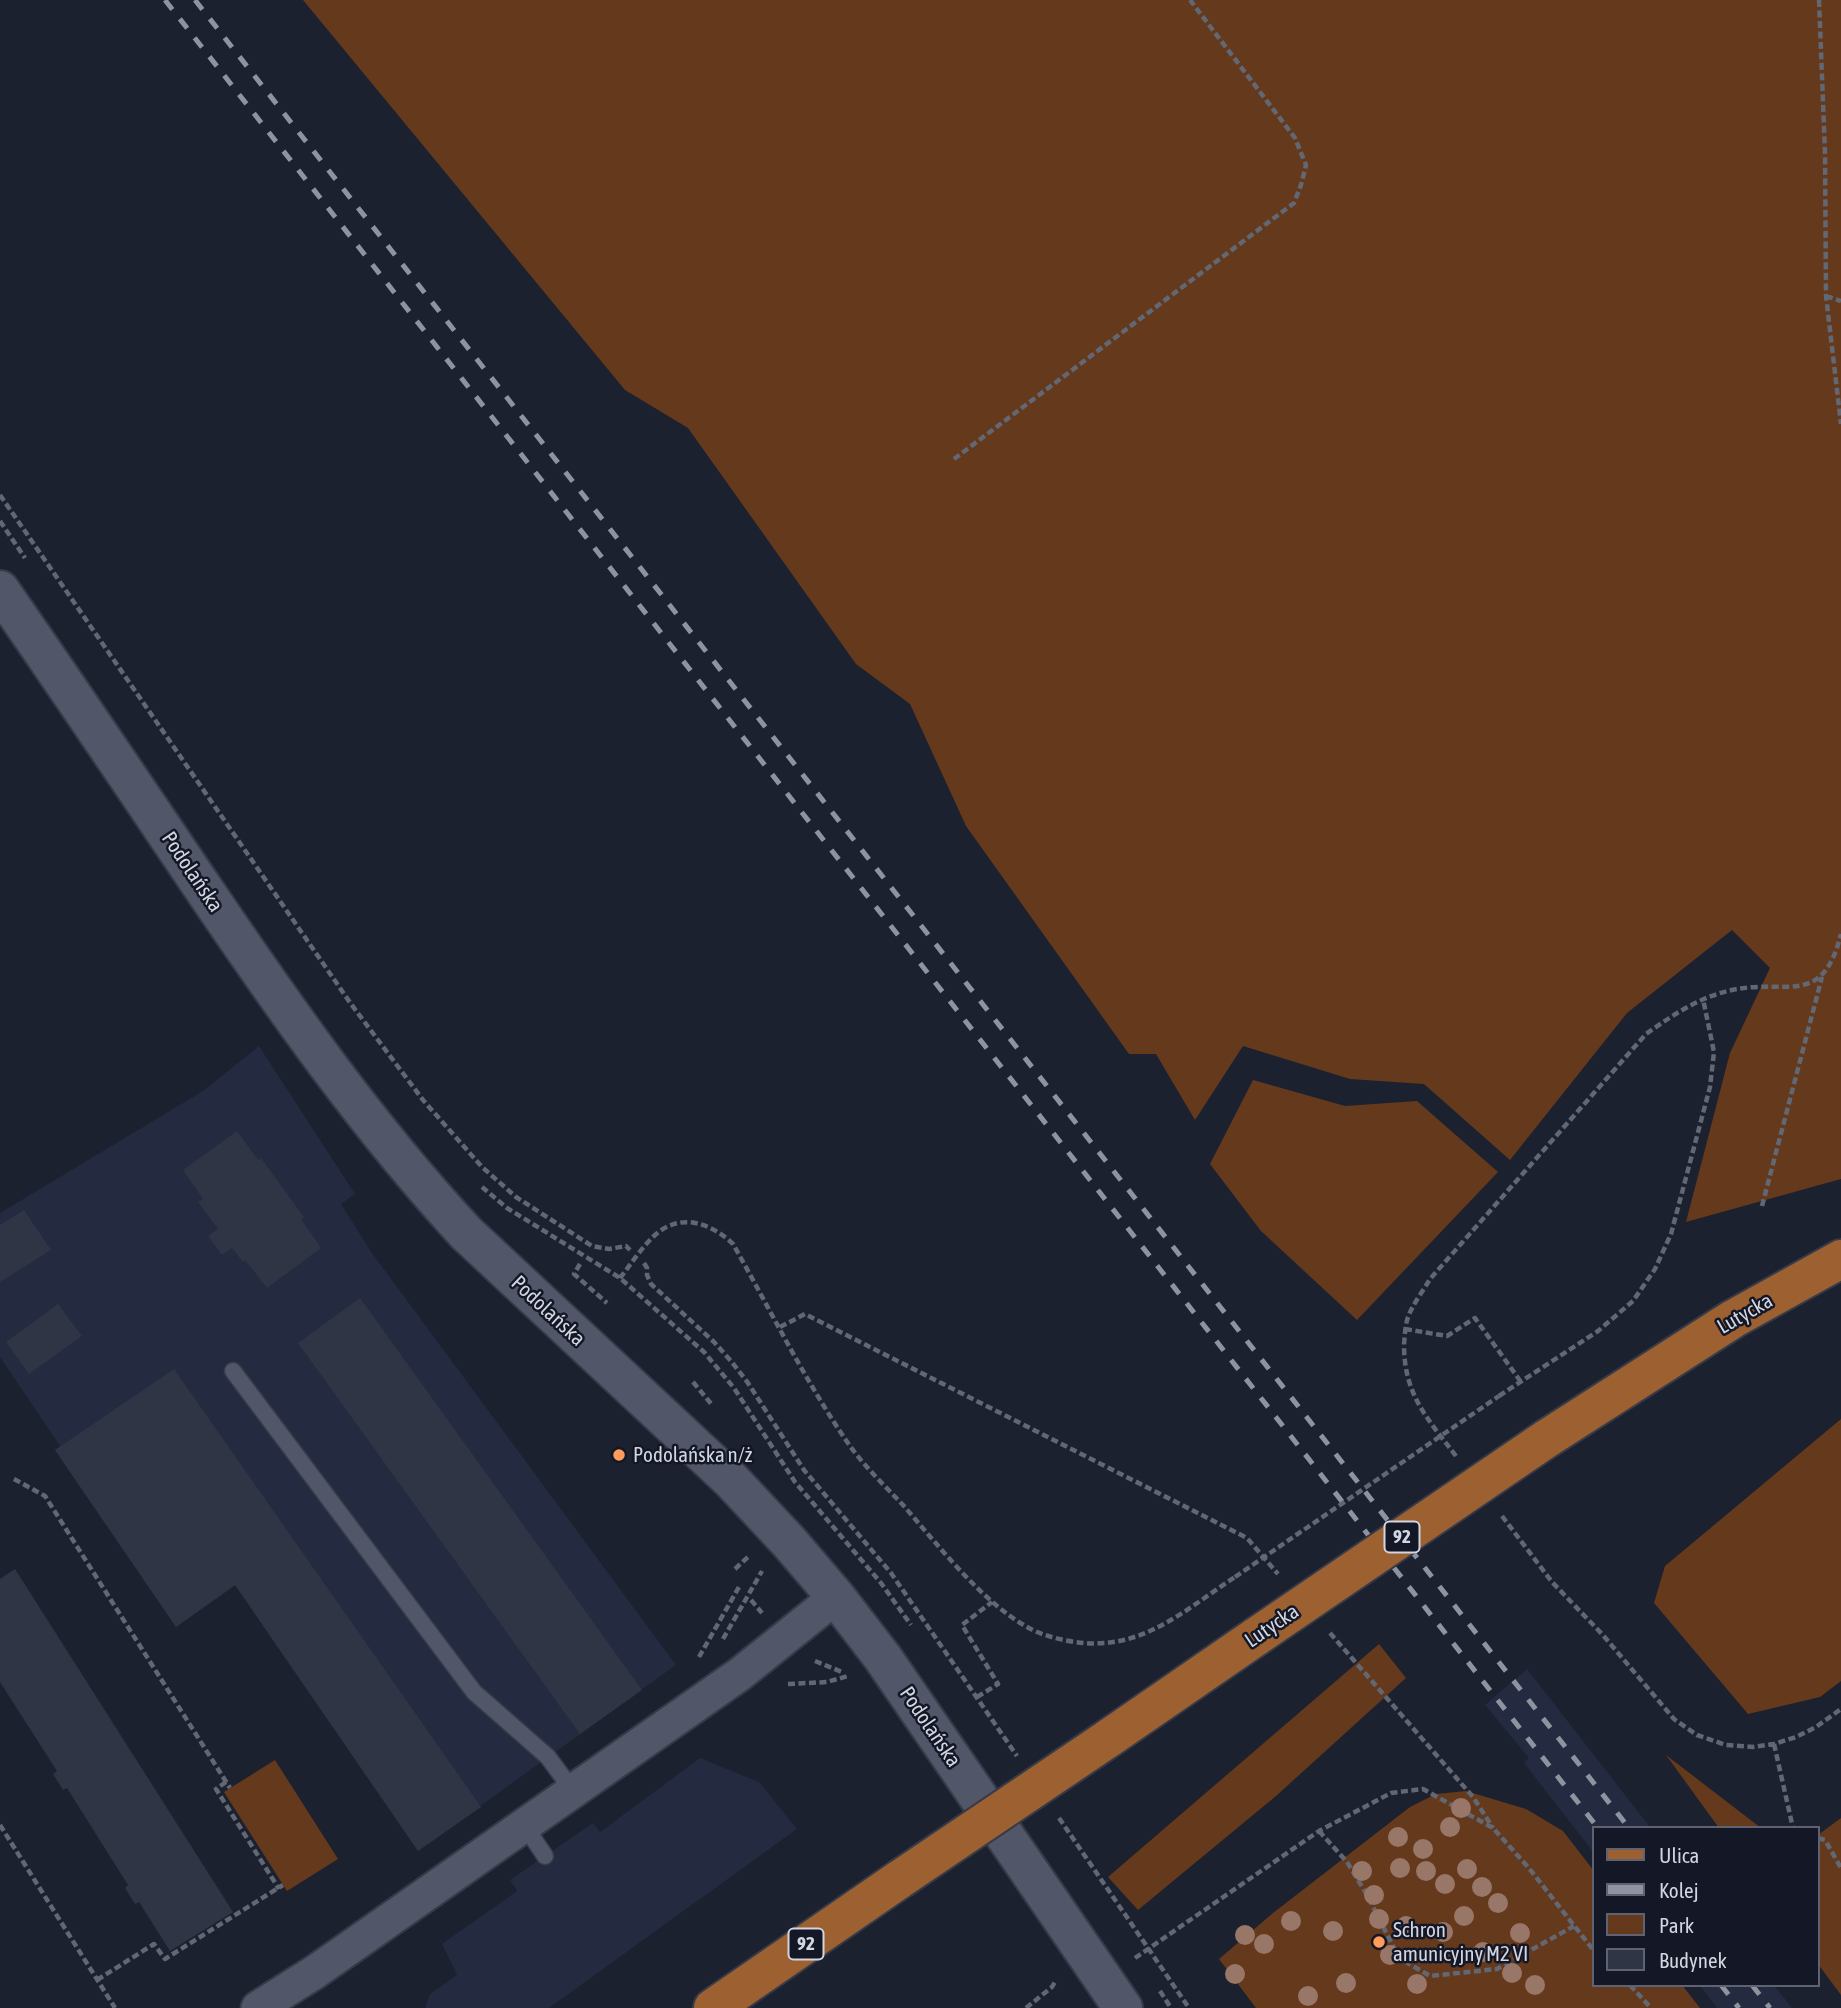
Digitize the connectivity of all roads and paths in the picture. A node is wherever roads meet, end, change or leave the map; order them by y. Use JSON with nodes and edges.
{"nodes":[{"id":1,"x":1190,"y":0,"type":"edge"},
{"id":2,"x":1819,"y":0,"type":"edge"},
{"id":3,"x":1826,"y":296,"type":"junction"},
{"id":4,"x":1841,"y":301,"type":"edge"},
{"id":5,"x":1841,"y":424,"type":"edge"},
{"id":6,"x":954,"y":458,"type":"dead end"},
{"id":7,"x":0,"y":495,"type":"edge"},
{"id":8,"x":0,"y":521,"type":"edge"},
{"id":9,"x":28,"y":563,"type":"dead end"},
{"id":10,"x":0,"y":590,"type":"edge"},
{"id":11,"x":1841,"y":934,"type":"edge"},
{"id":12,"x":1822,"y":977,"type":"junction"},
{"id":13,"x":480,"y":1186,"type":"dead end"},
{"id":14,"x":1762,"y":1206,"type":"dead end"},
{"id":15,"x":630,"y":1250,"type":"dead end"},
{"id":16,"x":1841,"y":1259,"type":"edge"},
{"id":17,"x":644,"y":1263,"type":"dead end"},
{"id":18,"x":580,"y":1265,"type":"dead end"},
{"id":19,"x":620,"y":1278,"type":"junction"},
{"id":20,"x":607,"y":1303,"type":"dead end"},
{"id":21,"x":780,"y":1327,"type":"junction"},
{"id":22,"x":1405,"y":1329,"type":"dead end"},
{"id":23,"x":233,"y":1371,"type":"dead end"},
{"id":24,"x":1521,"y":1382,"type":"junction"},
{"id":25,"x":14,"y":1479,"type":"dead end"},
{"id":26,"x":766,"y":1567,"type":"dead end"},
{"id":27,"x":1283,"y":1579,"type":"dead end"},
{"id":28,"x":739,"y":1587,"type":"dead end"},
{"id":29,"x":836,"y":1597,"type":"junction"},
{"id":30,"x":992,"y":1602,"type":"junction"},
{"id":31,"x":1328,"y":1631,"type":"dead end"},
{"id":32,"x":722,"y":1641,"type":"dead end"},
{"id":33,"x":883,"y":1658,"type":"junction"},
{"id":34,"x":811,"y":1660,"type":"dead end"},
{"id":35,"x":693,"y":1668,"type":"dead end"},
{"id":36,"x":843,"y":1672,"type":"dead end"},
{"id":37,"x":740,"y":1674,"type":"junction"},
{"id":38,"x":977,"y":1697,"type":"junction"},
{"id":39,"x":1774,"y":1744,"type":"dead end"},
{"id":40,"x":1024,"y":1766,"type":"dead end"},
{"id":41,"x":226,"y":1782,"type":"junction"},
{"id":42,"x":230,"y":1788,"type":"dead end"},
{"id":43,"x":573,"y":1791,"type":"junction"},
{"id":44,"x":1055,"y":1811,"type":"dead end"},
{"id":45,"x":0,"y":1825,"type":"edge"},
{"id":46,"x":525,"y":1826,"type":"junction"},
{"id":47,"x":1793,"y":1826,"type":"edge"},
{"id":48,"x":1493,"y":1828,"type":"junction"},
{"id":49,"x":1320,"y":1831,"type":"junction"},
{"id":50,"x":1820,"y":1839,"type":"edge"},
{"id":51,"x":545,"y":1856,"type":"dead end"},
{"id":52,"x":1841,"y":1868,"type":"edge"},
{"id":53,"x":1574,"y":1926,"type":"junction"},
{"id":54,"x":1148,"y":1948,"type":"junction"},
{"id":55,"x":1592,"y":1948,"type":"edge"},
{"id":56,"x":1143,"y":1967,"type":"dead end"},
{"id":57,"x":97,"y":1980,"type":"junction"},
{"id":58,"x":1157,"y":1987,"type":"dead end"},
{"id":59,"x":1632,"y":1987,"type":"edge"},
{"id":60,"x":1034,"y":2001,"type":"dead end"},
{"id":61,"x":115,"y":2008,"type":"edge"},
{"id":62,"x":258,"y":2008,"type":"edge"},
{"id":63,"x":713,"y":2008,"type":"edge"},
{"id":64,"x":1039,"y":2008,"type":"edge"},
{"id":65,"x":1123,"y":2008,"type":"edge"},
{"id":66,"x":1171,"y":2008,"type":"edge"},
{"id":67,"x":1189,"y":2008,"type":"edge"},
{"id":68,"x":1651,"y":2008,"type":"edge"}],
"edges":[{"from":1,"to":6,"type":"path"},
{"from":2,"to":3,"type":"path"},
{"from":3,"to":4,"type":"path"},
{"from":3,"to":5,"type":"path"},
{"from":7,"to":15,"type":"path"},
{"from":8,"to":9,"type":"path"},
{"from":10,"to":29,"type":"street","name":"Podolańska"},
{"from":11,"to":12,"type":"path"},
{"from":12,"to":14,"type":"path"},
{"from":12,"to":24,"type":"path"},
{"from":13,"to":19,"type":"path"},
{"from":16,"to":63,"type":"main road","name":"Lutycka","number":"92","bridge":true},
{"from":17,"to":38,"type":"path"},
{"from":18,"to":20,"type":"path"},
{"from":19,"to":21,"type":"path"},
{"from":19,"to":33,"type":"path"},
{"from":21,"to":27,"type":"path"},
{"from":21,"to":30,"type":"path"},
{"from":22,"to":24,"type":"path"},
{"from":23,"to":43,"type":"lane"},
{"from":24,"to":30,"type":"path","bridge":true},
{"from":25,"to":41,"type":"path"},
{"from":26,"to":32,"type":"path"},
{"from":28,"to":35,"type":"path"},
{"from":29,"to":33,"type":"street","name":"Podolańska"},
{"from":29,"to":37,"type":"street"},
{"from":30,"to":38,"type":"path"},
{"from":31,"to":48,"type":"path"},
{"from":33,"to":37,"type":"path"},
{"from":33,"to":65,"type":"street","name":"Podolańska"},
{"from":34,"to":36,"type":"path"},
{"from":37,"to":43,"type":"street"},
{"from":38,"to":40,"type":"path"},
{"from":39,"to":47,"type":"path"},
{"from":41,"to":42,"type":"path"},
{"from":41,"to":57,"type":"path"},
{"from":43,"to":46,"type":"street"},
{"from":44,"to":54,"type":"path"},
{"from":45,"to":57,"type":"path"},
{"from":46,"to":51,"type":"lane"},
{"from":46,"to":62,"type":"street"},
{"from":48,"to":49,"type":"path"},
{"from":48,"to":53,"type":"path"},
{"from":49,"to":53,"type":"path"},
{"from":49,"to":54,"type":"path"},
{"from":50,"to":52,"type":"path"},
{"from":53,"to":55,"type":"path"},
{"from":54,"to":56,"type":"path"},
{"from":54,"to":67,"type":"path"},
{"from":57,"to":61,"type":"path"},
{"from":58,"to":66,"type":"path"},
{"from":59,"to":68,"type":"path"},
{"from":60,"to":64,"type":"path"}]}
